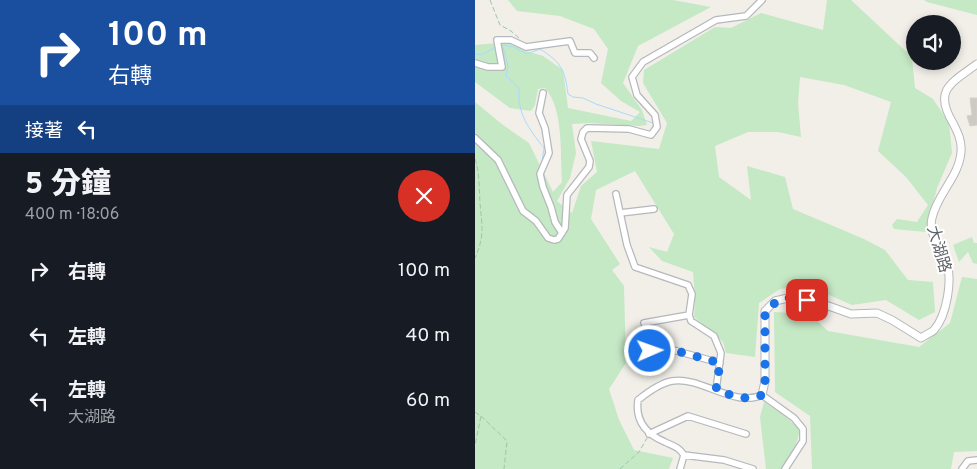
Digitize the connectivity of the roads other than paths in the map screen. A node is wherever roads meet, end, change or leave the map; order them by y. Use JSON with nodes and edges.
{"nodes":[{"id":1,"x":762,"y":0,"type":"edge"},
{"id":2,"x":595,"y":58,"type":"dead end"},
{"id":3,"x":475,"y":63,"type":"edge"},
{"id":4,"x":977,"y":64,"type":"edge"},
{"id":5,"x":543,"y":93,"type":"dead end"},
{"id":6,"x":475,"y":138,"type":"edge"},
{"id":7,"x":616,"y":194,"type":"dead end"},
{"id":8,"x":654,"y":209,"type":"dead end"},
{"id":9,"x":620,"y":213,"type":"junction"},
{"id":10,"x":562,"y":233,"type":"junction"},
{"id":11,"x":689,"y":315,"type":"junction"},
{"id":12,"x":656,"y":333,"type":"dead end"},
{"id":13,"x":639,"y":356,"type":"dead end"},
{"id":14,"x":720,"y":363,"type":"junction"},
{"id":15,"x":716,"y":390,"type":"junction"},
{"id":16,"x":758,"y":397,"type":"junction"},
{"id":17,"x":746,"y":434,"type":"dead end"},
{"id":18,"x":648,"y":435,"type":"junction"},
{"id":19,"x":684,"y":455,"type":"junction"},
{"id":20,"x":977,"y":460,"type":"edge"},
{"id":21,"x":680,"y":469,"type":"edge"},
{"id":22,"x":753,"y":469,"type":"edge"},
{"id":23,"x":785,"y":469,"type":"edge"},
{"id":24,"x":962,"y":469,"type":"edge"}],
"edges":[{"from":1,"to":10,"type":"street"},
{"from":2,"to":3,"type":"street"},
{"from":4,"to":16,"type":"street","name":"大湖路"},
{"from":5,"to":10,"type":"street"},
{"from":6,"to":10,"type":"street"},
{"from":7,"to":9,"type":"street"},
{"from":8,"to":9,"type":"street"},
{"from":9,"to":11,"type":"street"},
{"from":11,"to":12,"type":"street"},
{"from":11,"to":14,"type":"street"},
{"from":13,"to":14,"type":"street"},
{"from":14,"to":15,"type":"street"},
{"from":15,"to":16,"type":"street"},
{"from":15,"to":18,"type":"street"},
{"from":16,"to":23,"type":"street"},
{"from":17,"to":18,"type":"street"},
{"from":18,"to":19,"type":"street"},
{"from":19,"to":21,"type":"street"},
{"from":19,"to":22,"type":"street"},
{"from":20,"to":24,"type":"street"}]}
